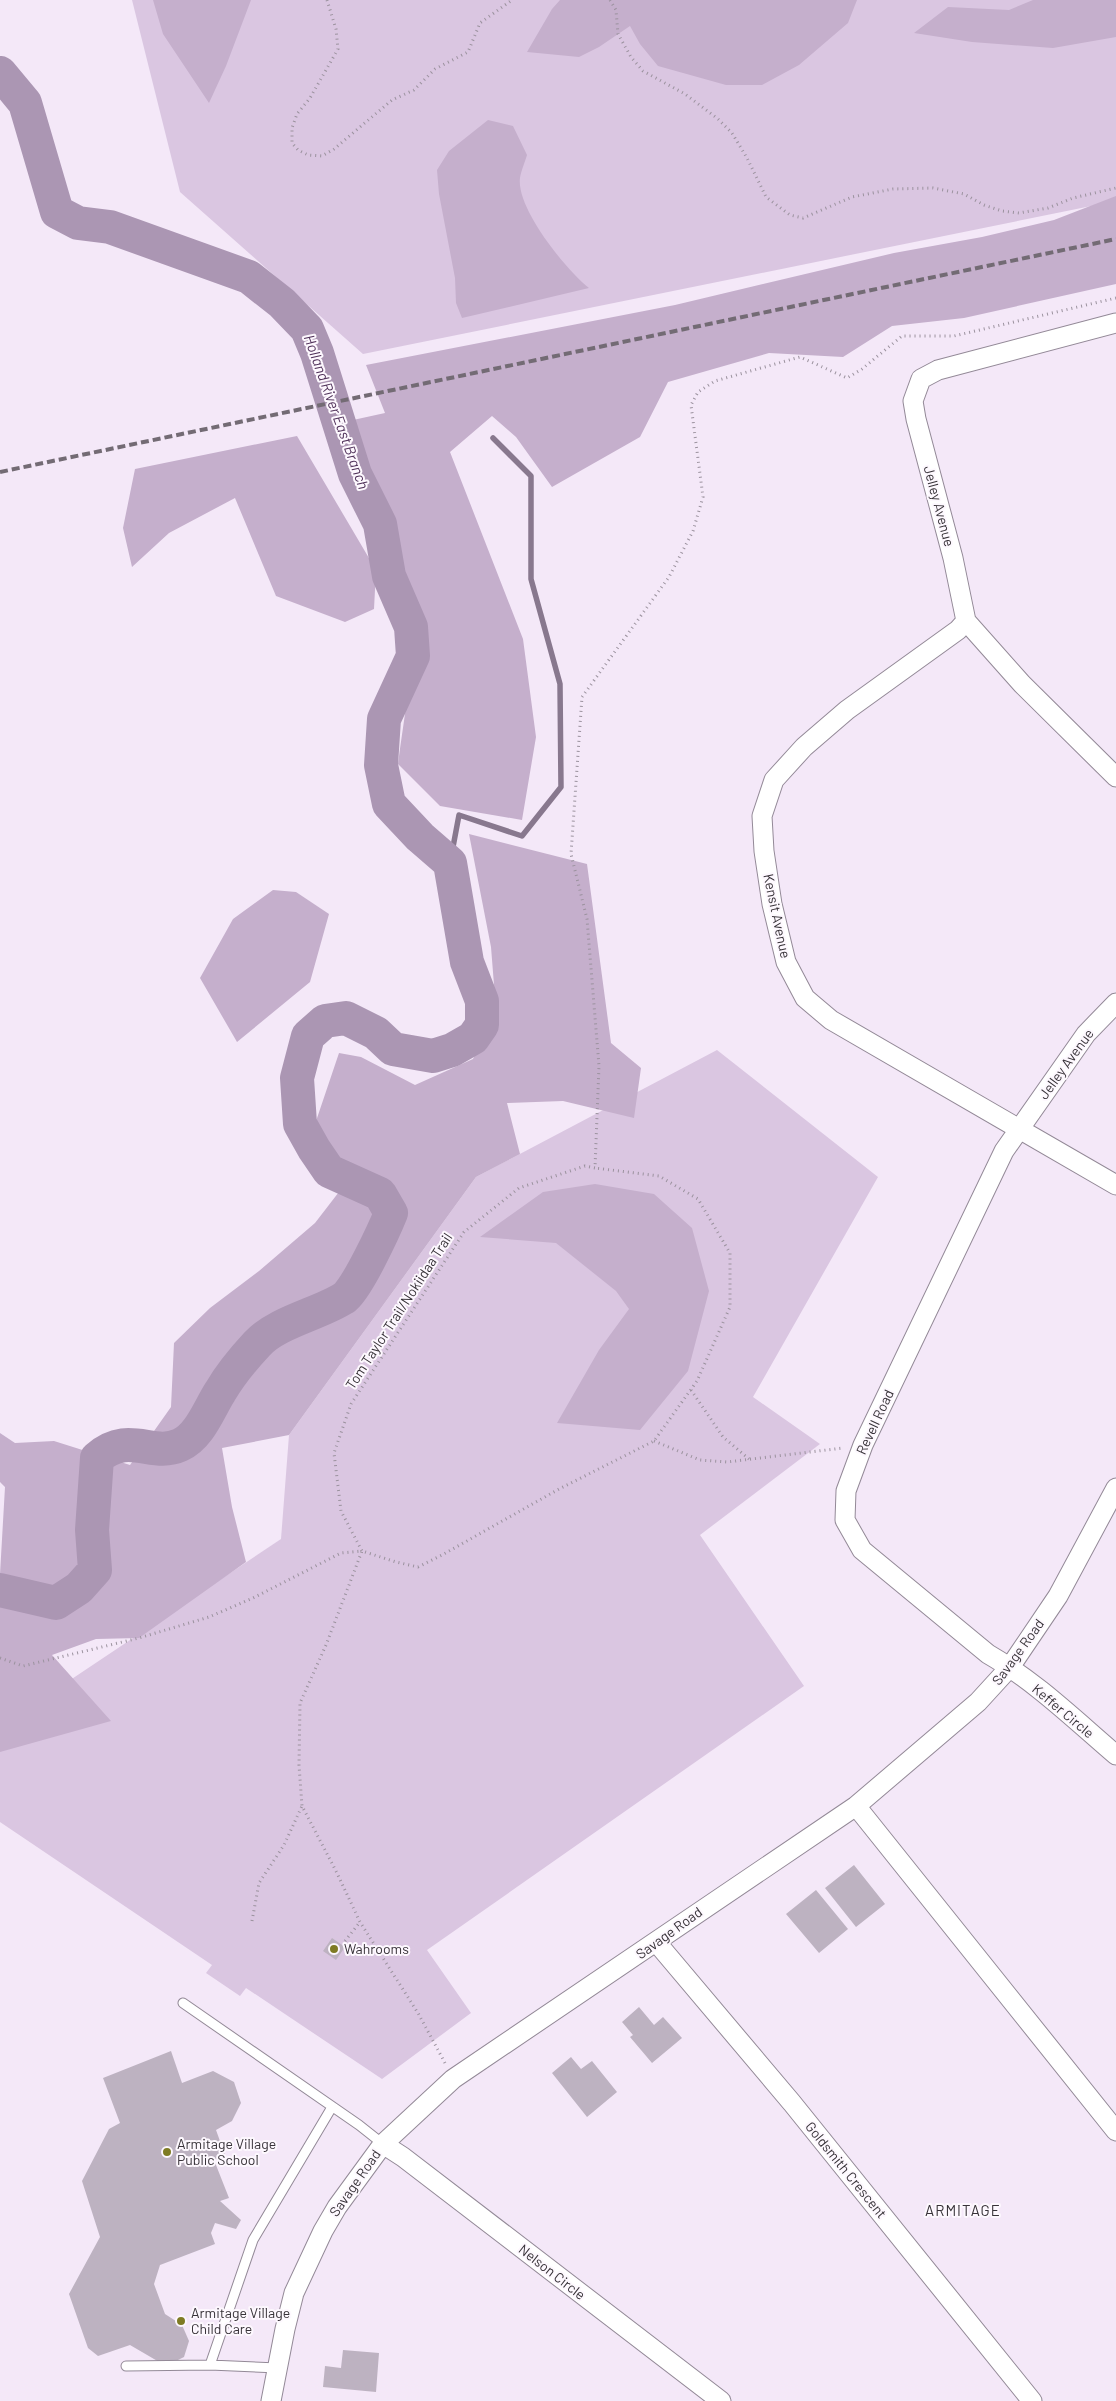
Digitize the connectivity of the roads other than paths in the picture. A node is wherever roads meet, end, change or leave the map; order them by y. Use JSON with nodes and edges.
{"nodes":[{"id":1,"x":1116,"y":323,"type":"edge"},
{"id":2,"x":966,"y":621,"type":"junction"},
{"id":3,"x":1116,"y":777,"type":"edge"},
{"id":4,"x":1116,"y":1003,"type":"edge"},
{"id":5,"x":1020,"y":1129,"type":"junction"},
{"id":6,"x":1116,"y":1185,"type":"edge"},
{"id":7,"x":1116,"y":1488,"type":"edge"},
{"id":8,"x":1010,"y":1667,"type":"junction"},
{"id":9,"x":1116,"y":1755,"type":"edge"},
{"id":10,"x":856,"y":1806,"type":"junction"},
{"id":11,"x":657,"y":1943,"type":"junction"},
{"id":12,"x":183,"y":2003,"type":"dead end"},
{"id":13,"x":332,"y":2107,"type":"junction"},
{"id":14,"x":1116,"y":2131,"type":"edge"},
{"id":15,"x":382,"y":2144,"type":"junction"},
{"id":16,"x":210,"y":2365,"type":"junction"},
{"id":17,"x":126,"y":2366,"type":"dead end"},
{"id":18,"x":278,"y":2368,"type":"junction"},
{"id":19,"x":271,"y":2401,"type":"edge"},
{"id":20,"x":721,"y":2401,"type":"edge"},
{"id":21,"x":1032,"y":2401,"type":"edge"}],
"edges":[{"from":1,"to":2,"type":"street","name":"Jelley Avenue"},
{"from":2,"to":3,"type":"street","name":"Jelley Avenue"},
{"from":2,"to":5,"type":"street","name":"Kensit Avenue"},
{"from":4,"to":5,"type":"street","name":"Jelley Avenue"},
{"from":5,"to":6,"type":"street","name":"Kensit Avenue"},
{"from":5,"to":8,"type":"street","name":"Revell Road"},
{"from":7,"to":8,"type":"street","name":"Savage Road"},
{"from":8,"to":9,"type":"street","name":"Keffer Circle"},
{"from":8,"to":10,"type":"street","name":"Savage Road"},
{"from":10,"to":11,"type":"street","name":"Savage Road"},
{"from":10,"to":14,"type":"street"},
{"from":11,"to":15,"type":"street","name":"Savage Road"},
{"from":11,"to":21,"type":"street","name":"Goldsmith Crescent"},
{"from":12,"to":13,"type":"lane"},
{"from":13,"to":15,"type":"lane"},
{"from":13,"to":16,"type":"lane"},
{"from":15,"to":18,"type":"street","name":"Savage Road"},
{"from":15,"to":20,"type":"street","name":"Nelson Circle"},
{"from":16,"to":17,"type":"lane"},
{"from":16,"to":18,"type":"lane"},
{"from":18,"to":19,"type":"street","name":"Savage Road"}]}
